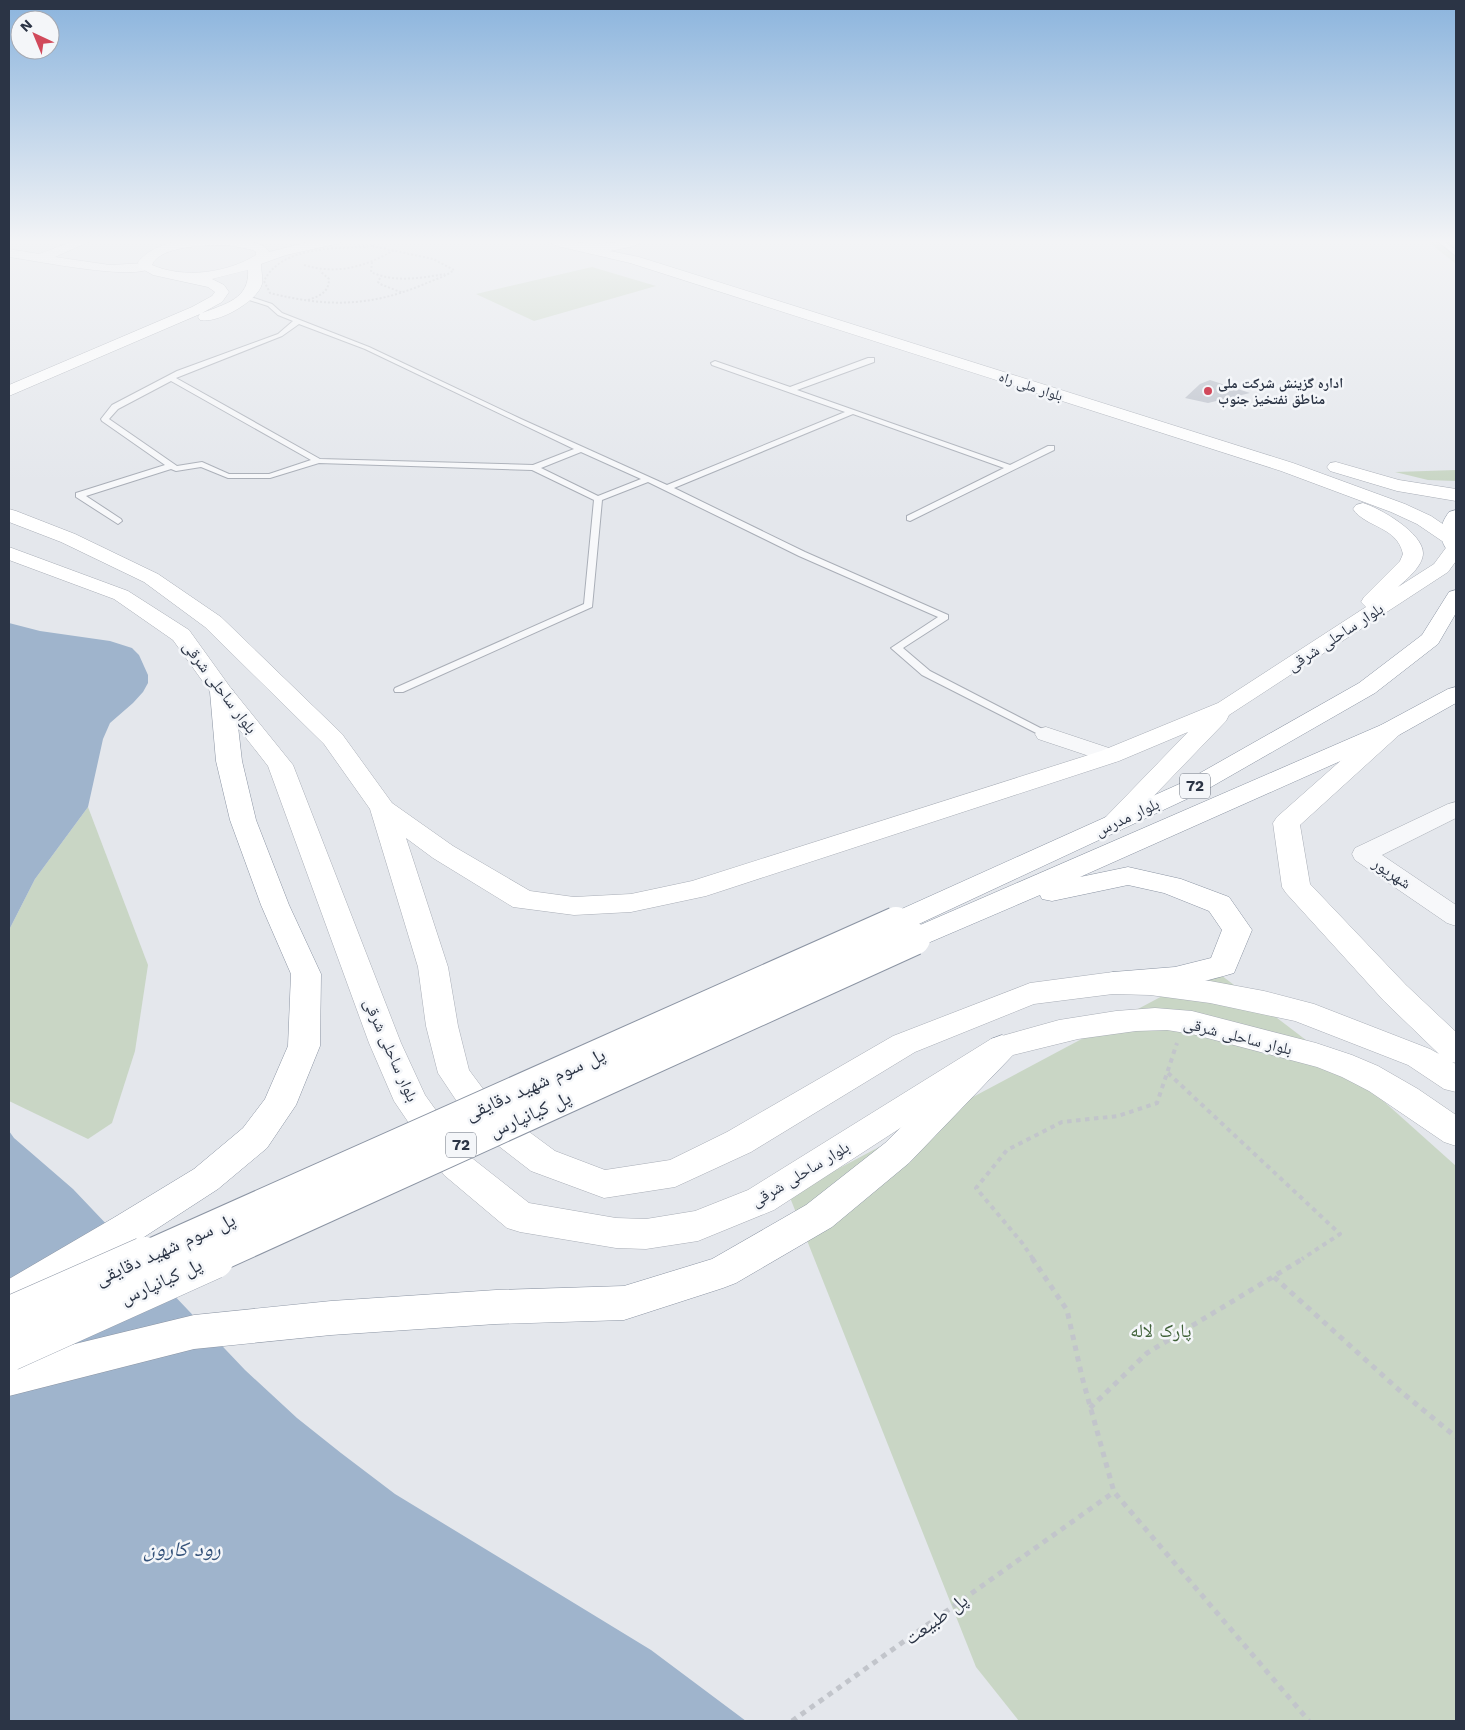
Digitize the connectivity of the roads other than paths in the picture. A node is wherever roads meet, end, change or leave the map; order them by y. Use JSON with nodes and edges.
{"nodes":[{"id":1,"x":172,"y":321,"type":"edge"},
{"id":2,"x":198,"y":321,"type":"edge"},
{"id":3,"x":298,"y":321,"type":"joint"},
{"id":4,"x":827,"y":321,"type":"edge"},
{"id":5,"x":871,"y":321,"type":"edge"},
{"id":6,"x":921,"y":336,"type":"junction"},
{"id":7,"x":901,"y":344,"type":"junction"},
{"id":8,"x":871,"y":360,"type":"dead end"},
{"id":9,"x":715,"y":363,"type":"dead end"},
{"id":10,"x":171,"y":378,"type":"junction"},
{"id":11,"x":792,"y":389,"type":"junction"},
{"id":12,"x":9,"y":390,"type":"edge"},
{"id":13,"x":9,"y":402,"type":"edge"},
{"id":14,"x":854,"y":411,"type":"junction"},
{"id":15,"x":1051,"y":448,"type":"dead end"},
{"id":16,"x":582,"y":449,"type":"junction"},
{"id":17,"x":318,"y":461,"type":"junction"},
{"id":18,"x":172,"y":466,"type":"junction"},
{"id":19,"x":1287,"y":467,"type":"junction"},
{"id":20,"x":534,"y":468,"type":"junction"},
{"id":21,"x":1010,"y":468,"type":"junction"},
{"id":22,"x":648,"y":479,"type":"junction"},
{"id":23,"x":668,"y":488,"type":"junction"},
{"id":24,"x":1456,"y":495,"type":"edge"},
{"id":25,"x":598,"y":499,"type":"junction"},
{"id":26,"x":9,"y":516,"type":"edge"},
{"id":27,"x":1456,"y":516,"type":"edge"},
{"id":28,"x":910,"y":518,"type":"dead end"},
{"id":29,"x":118,"y":521,"type":"dead end"},
{"id":30,"x":1454,"y":551,"type":"edge"},
{"id":31,"x":9,"y":553,"type":"edge"},
{"id":32,"x":1456,"y":596,"type":"edge"},
{"id":33,"x":1360,"y":621,"type":"junction"},
{"id":34,"x":399,"y":690,"type":"dead end"},
{"id":35,"x":222,"y":692,"type":"junction"},
{"id":36,"x":1456,"y":694,"type":"edge"},
{"id":37,"x":1456,"y":704,"type":"edge"},
{"id":38,"x":1226,"y":708,"type":"junction"},
{"id":39,"x":1390,"y":730,"type":"junction"},
{"id":40,"x":1046,"y":734,"type":"joint"},
{"id":41,"x":1110,"y":756,"type":"junction"},
{"id":42,"x":383,"y":809,"type":"junction"},
{"id":43,"x":1456,"y":809,"type":"edge"},
{"id":44,"x":1112,"y":824,"type":"junction"},
{"id":45,"x":997,"y":903,"type":"junction"},
{"id":46,"x":1456,"y":916,"type":"edge"},
{"id":47,"x":905,"y":931,"type":"junction"},
{"id":48,"x":1113,"y":983,"type":"junction"},
{"id":49,"x":1002,"y":1047,"type":"junction"},
{"id":50,"x":1456,"y":1051,"type":"edge"},
{"id":51,"x":1456,"y":1080,"type":"edge"},
{"id":52,"x":1456,"y":1133,"type":"edge"},
{"id":53,"x":9,"y":1298,"type":"edge"},
{"id":54,"x":9,"y":1318,"type":"edge"},
{"id":55,"x":9,"y":1350,"type":"edge"},
{"id":56,"x":9,"y":1378,"type":"edge"}],
"edges":[{"from":1,"to":12,"type":"main road"},
{"from":2,"to":13,"type":"main road"},
{"from":3,"to":10,"type":"lane"},
{"from":3,"to":16,"type":"lane"},
{"from":4,"to":7,"type":"main road","name":"بلوار ملی راه"},
{"from":5,"to":6,"type":"main road","name":"بلوار ملی راه"},
{"from":6,"to":7,"type":"main road"},
{"from":6,"to":24,"type":"main road","name":"بلوار ملی راه"},
{"from":7,"to":19,"type":"main road","name":"بلوار ملی راه"},
{"from":8,"to":11,"type":"lane"},
{"from":9,"to":11,"type":"lane"},
{"from":10,"to":17,"type":"lane"},
{"from":10,"to":18,"type":"lane"},
{"from":11,"to":14,"type":"lane"},
{"from":14,"to":21,"type":"lane"},
{"from":14,"to":23,"type":"lane"},
{"from":15,"to":21,"type":"lane"},
{"from":16,"to":20,"type":"lane"},
{"from":16,"to":22,"type":"lane"},
{"from":17,"to":18,"type":"lane"},
{"from":17,"to":20,"type":"lane"},
{"from":18,"to":29,"type":"lane"},
{"from":19,"to":30,"type":"main road","name":"بلوار ملی راه"},
{"from":19,"to":33,"type":"main road"},
{"from":20,"to":25,"type":"lane"},
{"from":21,"to":28,"type":"lane"},
{"from":22,"to":23,"type":"lane"},
{"from":22,"to":25,"type":"lane"},
{"from":23,"to":40,"type":"lane"},
{"from":25,"to":34,"type":"lane"},
{"from":26,"to":42,"type":"main road","name":"بلوار ساحلی شرقی"},
{"from":27,"to":30,"type":"main road","name":"بلوار ساحلی شرقی"},
{"from":30,"to":33,"type":"main road","name":"بلوار ساحلی شرقی"},
{"from":31,"to":35,"type":"main road","name":"بلوار ساحلی شرقی"},
{"from":32,"to":44,"type":"main road","name":"بلوار مدرس","number":"72"},
{"from":33,"to":38,"type":"main road","name":"بلوار ساحلی شرقی"},
{"from":35,"to":49,"type":"main road","name":"بلوار ساحلی شرقی"},
{"from":35,"to":53,"type":"main road"},
{"from":36,"to":39,"type":"main road","name":"بلوار مدرس","number":"72"},
{"from":37,"to":39,"type":"main road"},
{"from":38,"to":41,"type":"main road","name":"بلوار ساحلی شرقی"},
{"from":38,"to":44,"type":"main road"},
{"from":39,"to":45,"type":"main road","name":"بلوار مدرس","number":"72"},
{"from":39,"to":50,"type":"main road"},
{"from":40,"to":41,"type":"street"},
{"from":41,"to":42,"type":"main road","name":"بلوار ساحلی شرقی"},
{"from":42,"to":48,"type":"main road","name":"بلوار ساحلی شرقی"},
{"from":43,"to":46,"type":"street","name":"شهریور"},
{"from":44,"to":47,"type":"main road","name":"بلوار مدرس","number":"72"},
{"from":45,"to":47,"type":"main road","name":"بلوار مدرس","number":"72"},
{"from":45,"to":48,"type":"main road"},
{"from":47,"to":54,"type":"main road","name":"پل سوم شهید دقایقی","number":"72","bridge":true},
{"from":47,"to":55,"type":"main road","name":"پل کیانپارس","number":"72","bridge":true},
{"from":48,"to":51,"type":"main road","name":"بلوار ساحلی شرقی"},
{"from":49,"to":52,"type":"main road","name":"بلوار ساحلی شرقی"},
{"from":49,"to":56,"type":"main road"}]}
